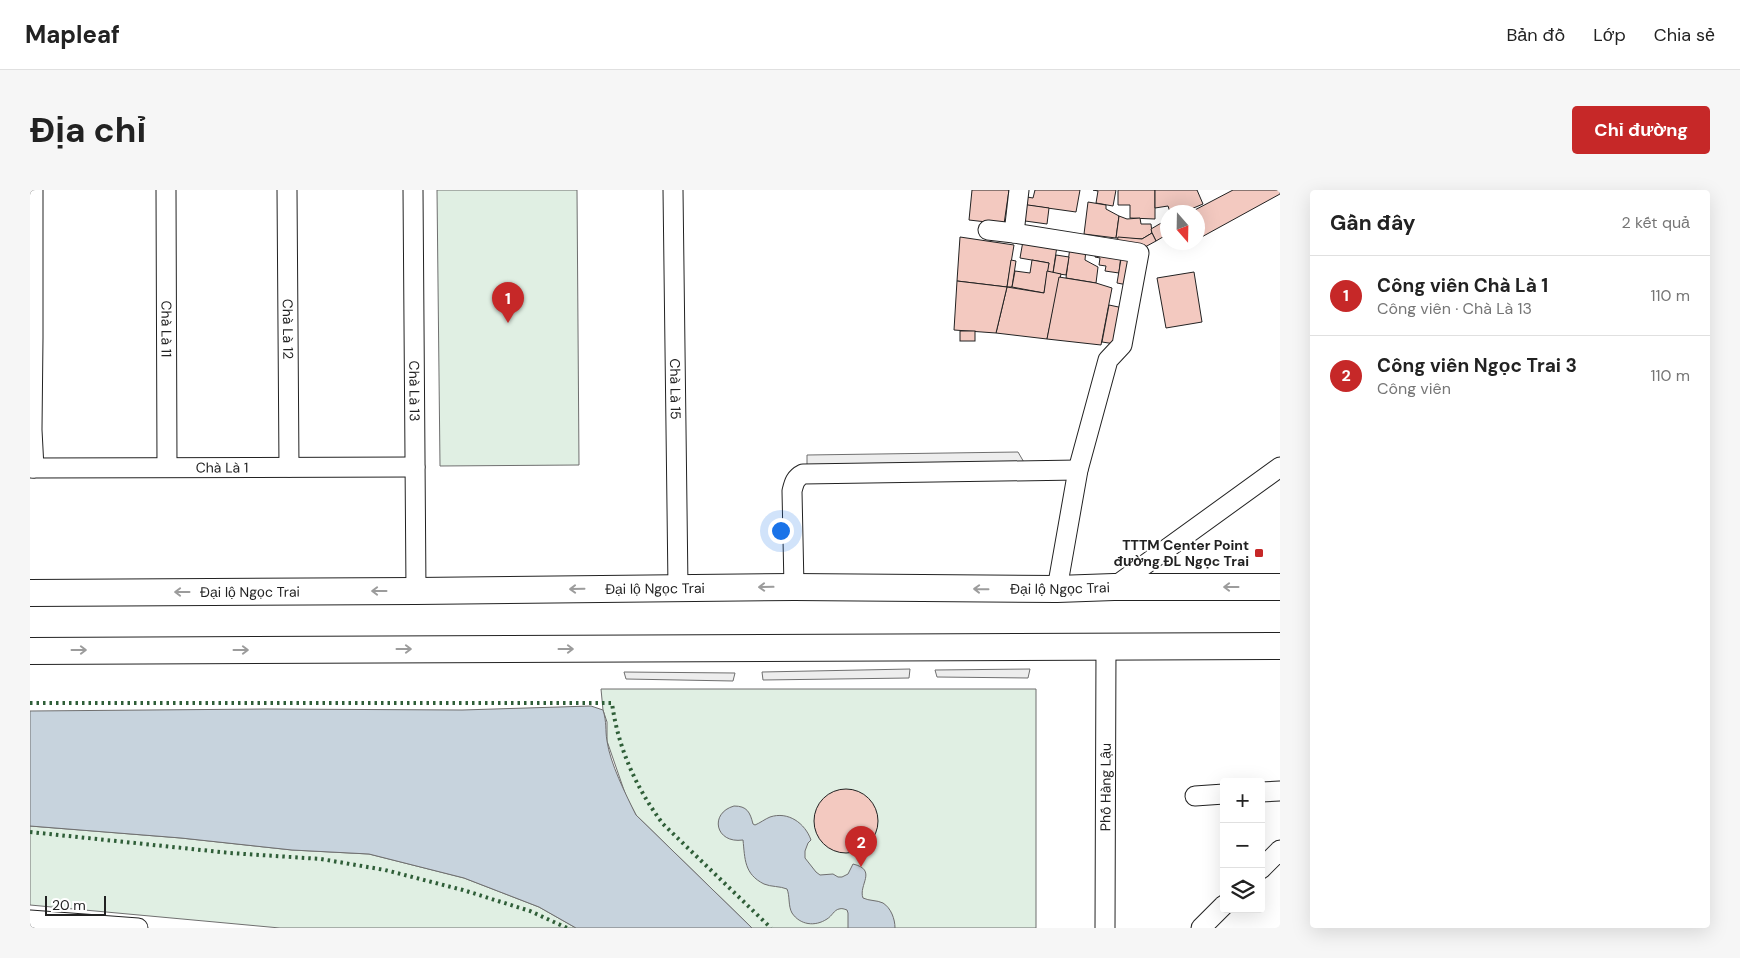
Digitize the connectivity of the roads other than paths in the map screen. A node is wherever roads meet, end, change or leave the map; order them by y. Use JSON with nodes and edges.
{"nodes":[{"id":1,"x":33,"y":190,"type":"edge"},
{"id":2,"x":166,"y":190,"type":"edge"},
{"id":3,"x":287,"y":190,"type":"edge"},
{"id":4,"x":413,"y":190,"type":"edge"},
{"id":5,"x":673,"y":190,"type":"edge"},
{"id":6,"x":1019,"y":190,"type":"edge"},
{"id":7,"x":988,"y":230,"type":"dead end"},
{"id":8,"x":1014,"y":233,"type":"junction"},
{"id":9,"x":167,"y":467,"type":"junction"},
{"id":10,"x":289,"y":467,"type":"junction"},
{"id":11,"x":415,"y":467,"type":"junction"},
{"id":12,"x":1280,"y":467,"type":"edge"},
{"id":13,"x":32,"y":468,"type":"edge"},
{"id":14,"x":1078,"y":470,"type":"junction"},
{"id":15,"x":678,"y":587,"type":"junction"},
{"id":16,"x":794,"y":587,"type":"junction"},
{"id":17,"x":1280,"y":587,"type":"edge"},
{"id":18,"x":1114,"y":588,"type":"junction"},
{"id":19,"x":1057,"y":589,"type":"junction"},
{"id":20,"x":416,"y":591,"type":"junction"},
{"id":21,"x":30,"y":592,"type":"edge"},
{"id":22,"x":1106,"y":646,"type":"junction"},
{"id":23,"x":1280,"y":646,"type":"edge"},
{"id":24,"x":30,"y":651,"type":"edge"},
{"id":25,"x":1280,"y":791,"type":"edge"},
{"id":26,"x":1265,"y":792,"type":"edge"},
{"id":27,"x":1220,"y":794,"type":"edge"},
{"id":28,"x":1195,"y":796,"type":"dead end"},
{"id":29,"x":1280,"y":850,"type":"edge"},
{"id":30,"x":1262,"y":868,"type":"edge"},
{"id":31,"x":1220,"y":909,"type":"edge"},
{"id":32,"x":30,"y":920,"type":"edge"},
{"id":33,"x":138,"y":928,"type":"edge"},
{"id":34,"x":1104,"y":928,"type":"edge"},
{"id":35,"x":1201,"y":928,"type":"edge"}],
"edges":[{"from":1,"to":13,"type":"street"},
{"from":2,"to":9,"type":"street","name":"Chà Là 11"},
{"from":3,"to":10,"type":"street","name":"Chà Là 12"},
{"from":4,"to":11,"type":"street","name":"Chà Là 13"},
{"from":5,"to":15,"type":"street","name":"Chà Là 15"},
{"from":6,"to":8,"type":"street"},
{"from":7,"to":8,"type":"street"},
{"from":8,"to":14,"type":"street"},
{"from":9,"to":10,"type":"street","name":"Chà Là 1"},
{"from":9,"to":13,"type":"street","name":"Chà Là 1"},
{"from":10,"to":11,"type":"street","name":"Chà Là 1"},
{"from":11,"to":20,"type":"street","name":"Chà Là 13"},
{"from":12,"to":18,"type":"street"},
{"from":14,"to":16,"type":"street"},
{"from":14,"to":19,"type":"street"},
{"from":16,"to":15,"type":"main road","name":"Đại lộ Ngọc Trai","one_way":true},
{"from":15,"to":20,"type":"main road","name":"Đại lộ Ngọc Trai","one_way":true},
{"from":19,"to":16,"type":"main road","name":"Đại lộ Ngọc Trai","one_way":true},
{"from":17,"to":18,"type":"main road","name":"Đại lộ Ngọc Trai","one_way":true},
{"from":18,"to":19,"type":"main road","name":"Đại lộ Ngọc Trai"},
{"from":20,"to":21,"type":"main road","name":"Đại lộ Ngọc Trai","one_way":true},
{"from":22,"to":23,"type":"main road"},
{"from":24,"to":22,"type":"main road","one_way":true},
{"from":22,"to":34,"type":"street","name":"Phố Hàng Lậu"},
{"from":25,"to":26,"type":"street"},
{"from":27,"to":28,"type":"street"},
{"from":29,"to":30,"type":"street"},
{"from":31,"to":35,"type":"street"},
{"from":32,"to":33,"type":"street"}]}
